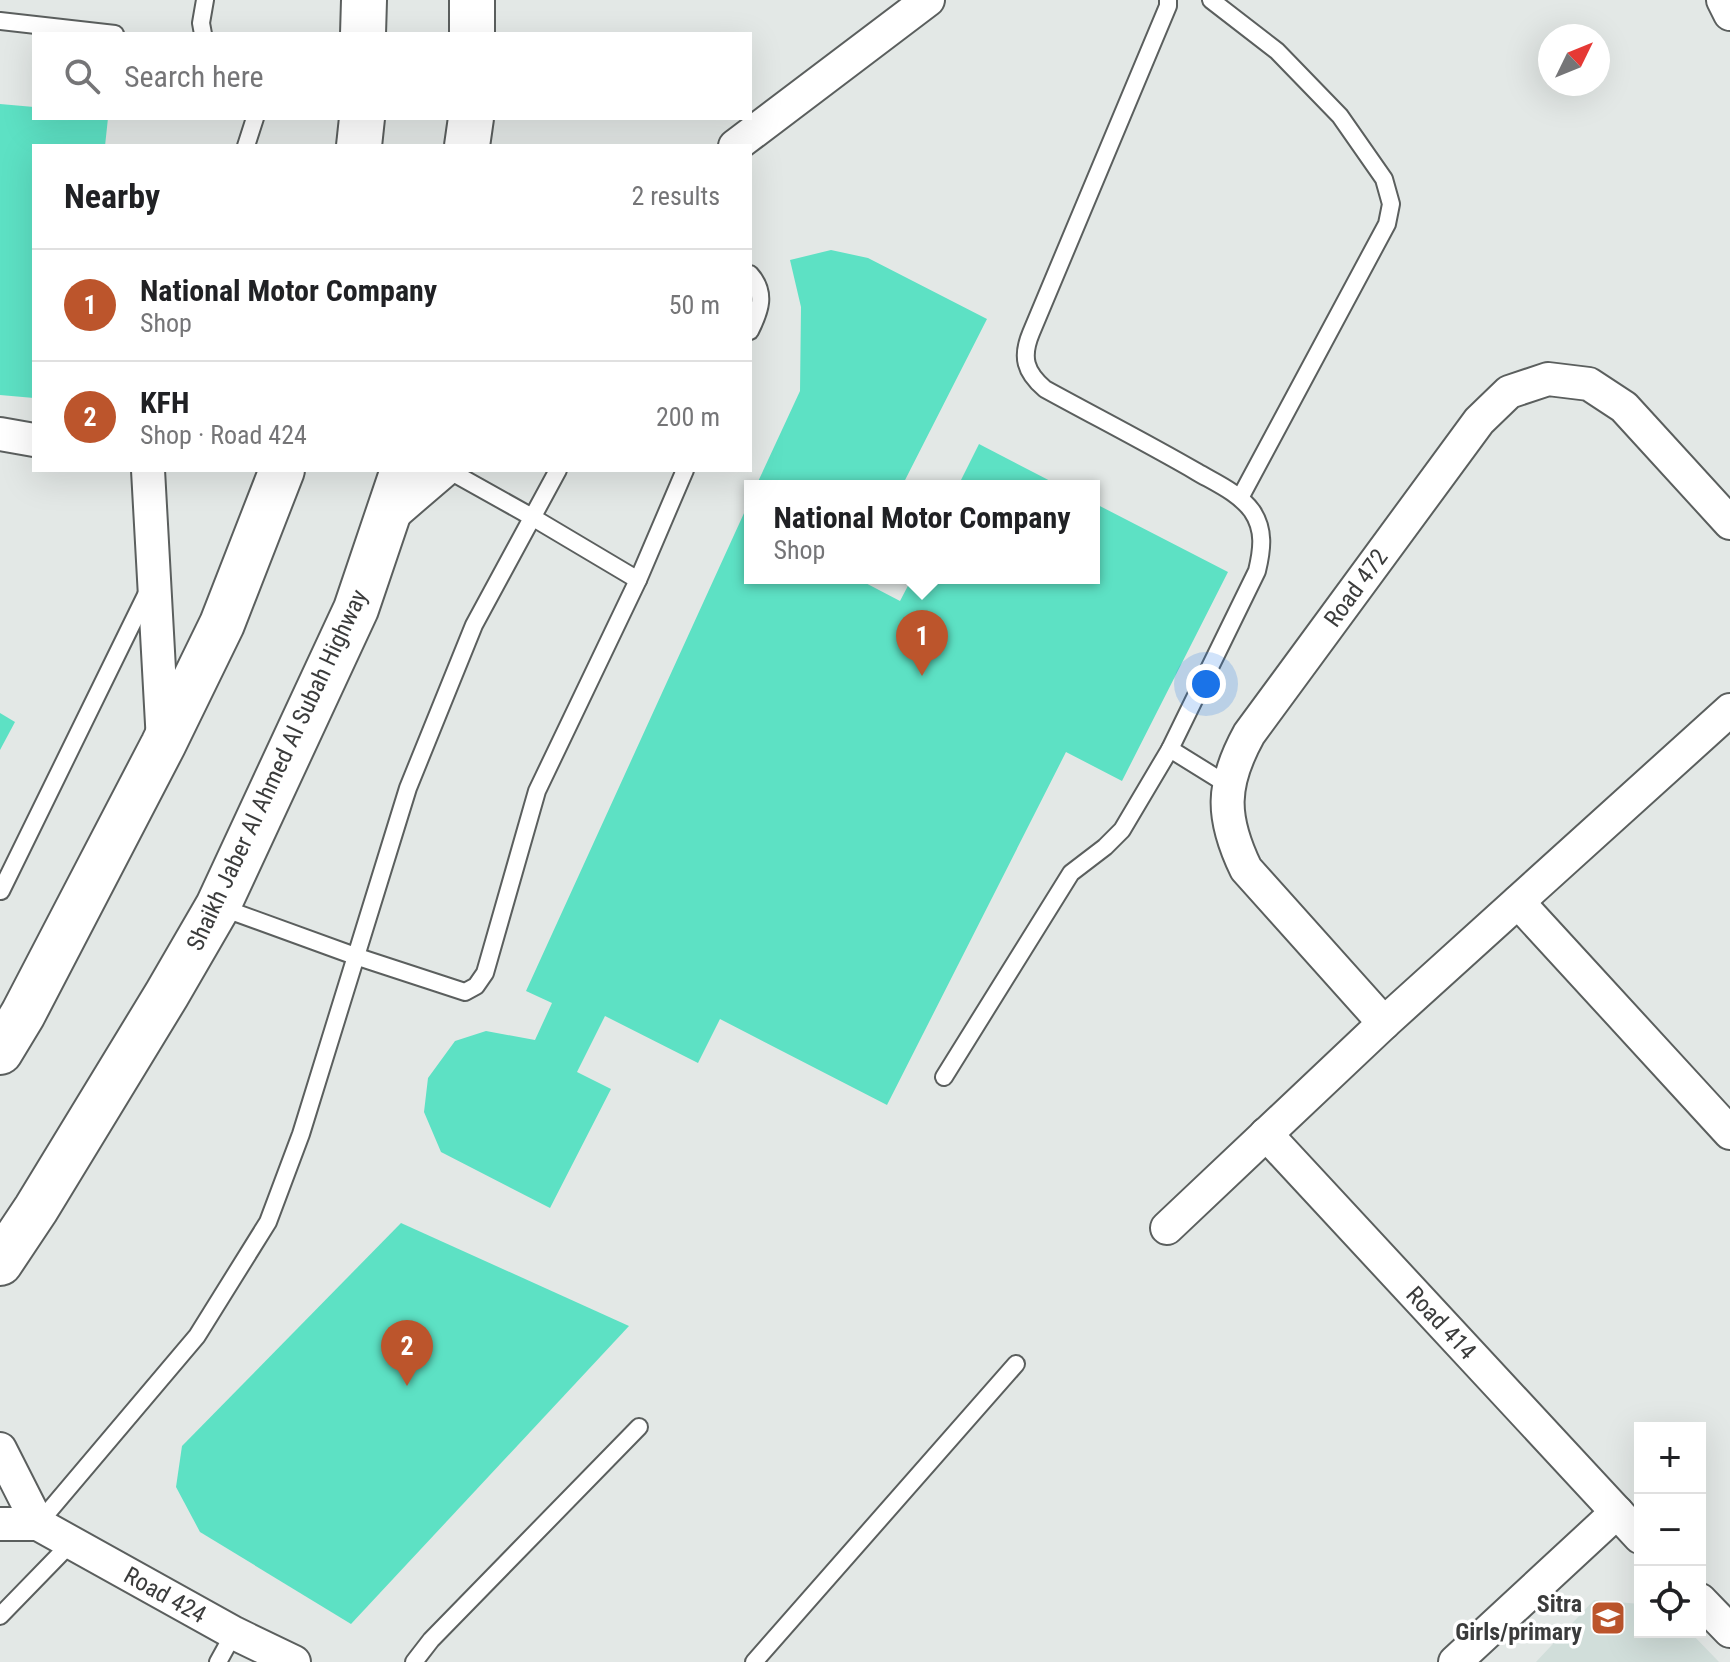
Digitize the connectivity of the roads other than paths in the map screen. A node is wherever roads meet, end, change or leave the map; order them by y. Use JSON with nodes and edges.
{"nodes":[{"id":1,"x":205,"y":0,"type":"edge"},
{"id":2,"x":364,"y":0,"type":"edge"},
{"id":3,"x":472,"y":0,"type":"edge"},
{"id":4,"x":928,"y":0,"type":"edge"},
{"id":5,"x":1168,"y":0,"type":"edge"},
{"id":6,"x":1211,"y":0,"type":"edge"},
{"id":7,"x":1723,"y":0,"type":"edge"},
{"id":8,"x":1730,"y":14,"type":"edge"},
{"id":9,"x":0,"y":21,"type":"edge"},
{"id":10,"x":97,"y":32,"type":"edge"},
{"id":11,"x":203,"y":32,"type":"edge"},
{"id":12,"x":363,"y":32,"type":"edge"},
{"id":13,"x":472,"y":32,"type":"edge"},
{"id":14,"x":254,"y":120,"type":"edge"},
{"id":15,"x":362,"y":120,"type":"edge"},
{"id":16,"x":471,"y":120,"type":"edge"},
{"id":17,"x":247,"y":144,"type":"edge"},
{"id":18,"x":359,"y":144,"type":"edge"},
{"id":19,"x":467,"y":144,"type":"edge"},
{"id":20,"x":738,"y":144,"type":"edge"},
{"id":21,"x":752,"y":276,"type":"edge"},
{"id":22,"x":752,"y":327,"type":"edge"},
{"id":23,"x":0,"y":434,"type":"edge"},
{"id":24,"x":32,"y":440,"type":"edge"},
{"id":25,"x":148,"y":472,"type":"edge"},
{"id":26,"x":281,"y":472,"type":"edge"},
{"id":27,"x":402,"y":472,"type":"edge"},
{"id":28,"x":445,"y":472,"type":"edge"},
{"id":29,"x":451,"y":472,"type":"edge"},
{"id":30,"x":557,"y":472,"type":"edge"},
{"id":31,"x":684,"y":472,"type":"edge"},
{"id":32,"x":1240,"y":498,"type":"junction"},
{"id":33,"x":532,"y":517,"type":"junction"},
{"id":34,"x":388,"y":519,"type":"junction"},
{"id":35,"x":1730,"y":523,"type":"edge"},
{"id":36,"x":153,"y":580,"type":"junction"},
{"id":37,"x":638,"y":580,"type":"junction"},
{"id":38,"x":1730,"y":710,"type":"edge"},
{"id":39,"x":163,"y":745,"type":"junction"},
{"id":40,"x":1170,"y":749,"type":"junction"},
{"id":41,"x":1228,"y":785,"type":"junction"},
{"id":42,"x":1,"y":891,"type":"edge"},
{"id":43,"x":1518,"y":902,"type":"junction"},
{"id":44,"x":218,"y":906,"type":"junction"},
{"id":45,"x":355,"y":956,"type":"junction"},
{"id":46,"x":1384,"y":1023,"type":"junction"},
{"id":47,"x":0,"y":1052,"type":"edge"},
{"id":48,"x":944,"y":1077,"type":"dead end"},
{"id":49,"x":1730,"y":1133,"type":"edge"},
{"id":50,"x":1266,"y":1134,"type":"junction"},
{"id":51,"x":1167,"y":1228,"type":"dead end"},
{"id":52,"x":0,"y":1263,"type":"edge"},
{"id":53,"x":1016,"y":1364,"type":"dead end"},
{"id":54,"x":639,"y":1427,"type":"dead end"},
{"id":55,"x":0,"y":1449,"type":"edge"},
{"id":56,"x":1617,"y":1512,"type":"junction"},
{"id":57,"x":0,"y":1524,"type":"edge"},
{"id":58,"x":38,"y":1524,"type":"junction"},
{"id":59,"x":1634,"y":1530,"type":"edge"},
{"id":60,"x":71,"y":1543,"type":"junction"},
{"id":61,"x":1706,"y":1606,"type":"edge"},
{"id":62,"x":0,"y":1616,"type":"edge"},
{"id":63,"x":1730,"y":1631,"type":"edge"},
{"id":64,"x":234,"y":1633,"type":"junction"},
{"id":65,"x":218,"y":1662,"type":"edge"},
{"id":66,"x":294,"y":1662,"type":"edge"},
{"id":67,"x":414,"y":1662,"type":"edge"},
{"id":68,"x":754,"y":1662,"type":"edge"},
{"id":69,"x":1455,"y":1662,"type":"edge"}],
"edges":[{"from":1,"to":11,"type":"lane"},
{"from":2,"to":12,"type":"main road"},
{"from":3,"to":13,"type":"main road"},
{"from":4,"to":20,"type":"street"},
{"from":5,"to":32,"type":"lane"},
{"from":6,"to":32,"type":"lane"},
{"from":7,"to":8,"type":"street"},
{"from":9,"to":10,"type":"lane"},
{"from":14,"to":17,"type":"lane"},
{"from":15,"to":18,"type":"main road"},
{"from":16,"to":19,"type":"main road"},
{"from":21,"to":22,"type":"lane"},
{"from":23,"to":24,"type":"street"},
{"from":25,"to":36,"type":"street"},
{"from":26,"to":39,"type":"main road"},
{"from":27,"to":34,"type":"main road","name":"Shaikh Jaber Al Ahmed Al Subah Highway"},
{"from":28,"to":34,"type":"street"},
{"from":29,"to":33,"type":"lane"},
{"from":30,"to":33,"type":"lane"},
{"from":31,"to":37,"type":"lane"},
{"from":32,"to":40,"type":"lane"},
{"from":33,"to":37,"type":"lane"},
{"from":33,"to":45,"type":"lane"},
{"from":34,"to":44,"type":"main road","name":"Shaikh Jaber Al Ahmed Al Subah Highway"},
{"from":35,"to":41,"type":"street","name":"Road 472"},
{"from":36,"to":39,"type":"street"},
{"from":36,"to":42,"type":"lane"},
{"from":37,"to":45,"type":"lane"},
{"from":38,"to":43,"type":"street"},
{"from":39,"to":47,"type":"main road"},
{"from":40,"to":41,"type":"lane"},
{"from":40,"to":48,"type":"lane"},
{"from":41,"to":46,"type":"street","name":"Road 472"},
{"from":43,"to":46,"type":"street"},
{"from":43,"to":49,"type":"street"},
{"from":44,"to":45,"type":"lane"},
{"from":44,"to":52,"type":"main road","name":"Shaikh Jaber Al Ahmed Al Subah Highway"},
{"from":45,"to":58,"type":"lane"},
{"from":46,"to":50,"type":"street"},
{"from":50,"to":51,"type":"street"},
{"from":50,"to":56,"type":"street","name":"Road 414"},
{"from":53,"to":68,"type":"lane"},
{"from":54,"to":67,"type":"lane"},
{"from":55,"to":58,"type":"street"},
{"from":56,"to":59,"type":"street","name":"Road 414"},
{"from":56,"to":69,"type":"street"},
{"from":57,"to":58,"type":"street","name":"Road 424"},
{"from":58,"to":60,"type":"street","name":"Road 424"},
{"from":60,"to":62,"type":"lane"},
{"from":60,"to":64,"type":"street","name":"Road 424"},
{"from":61,"to":63,"type":"street"},
{"from":64,"to":65,"type":"lane"},
{"from":64,"to":66,"type":"street","name":"Road 424"}]}
